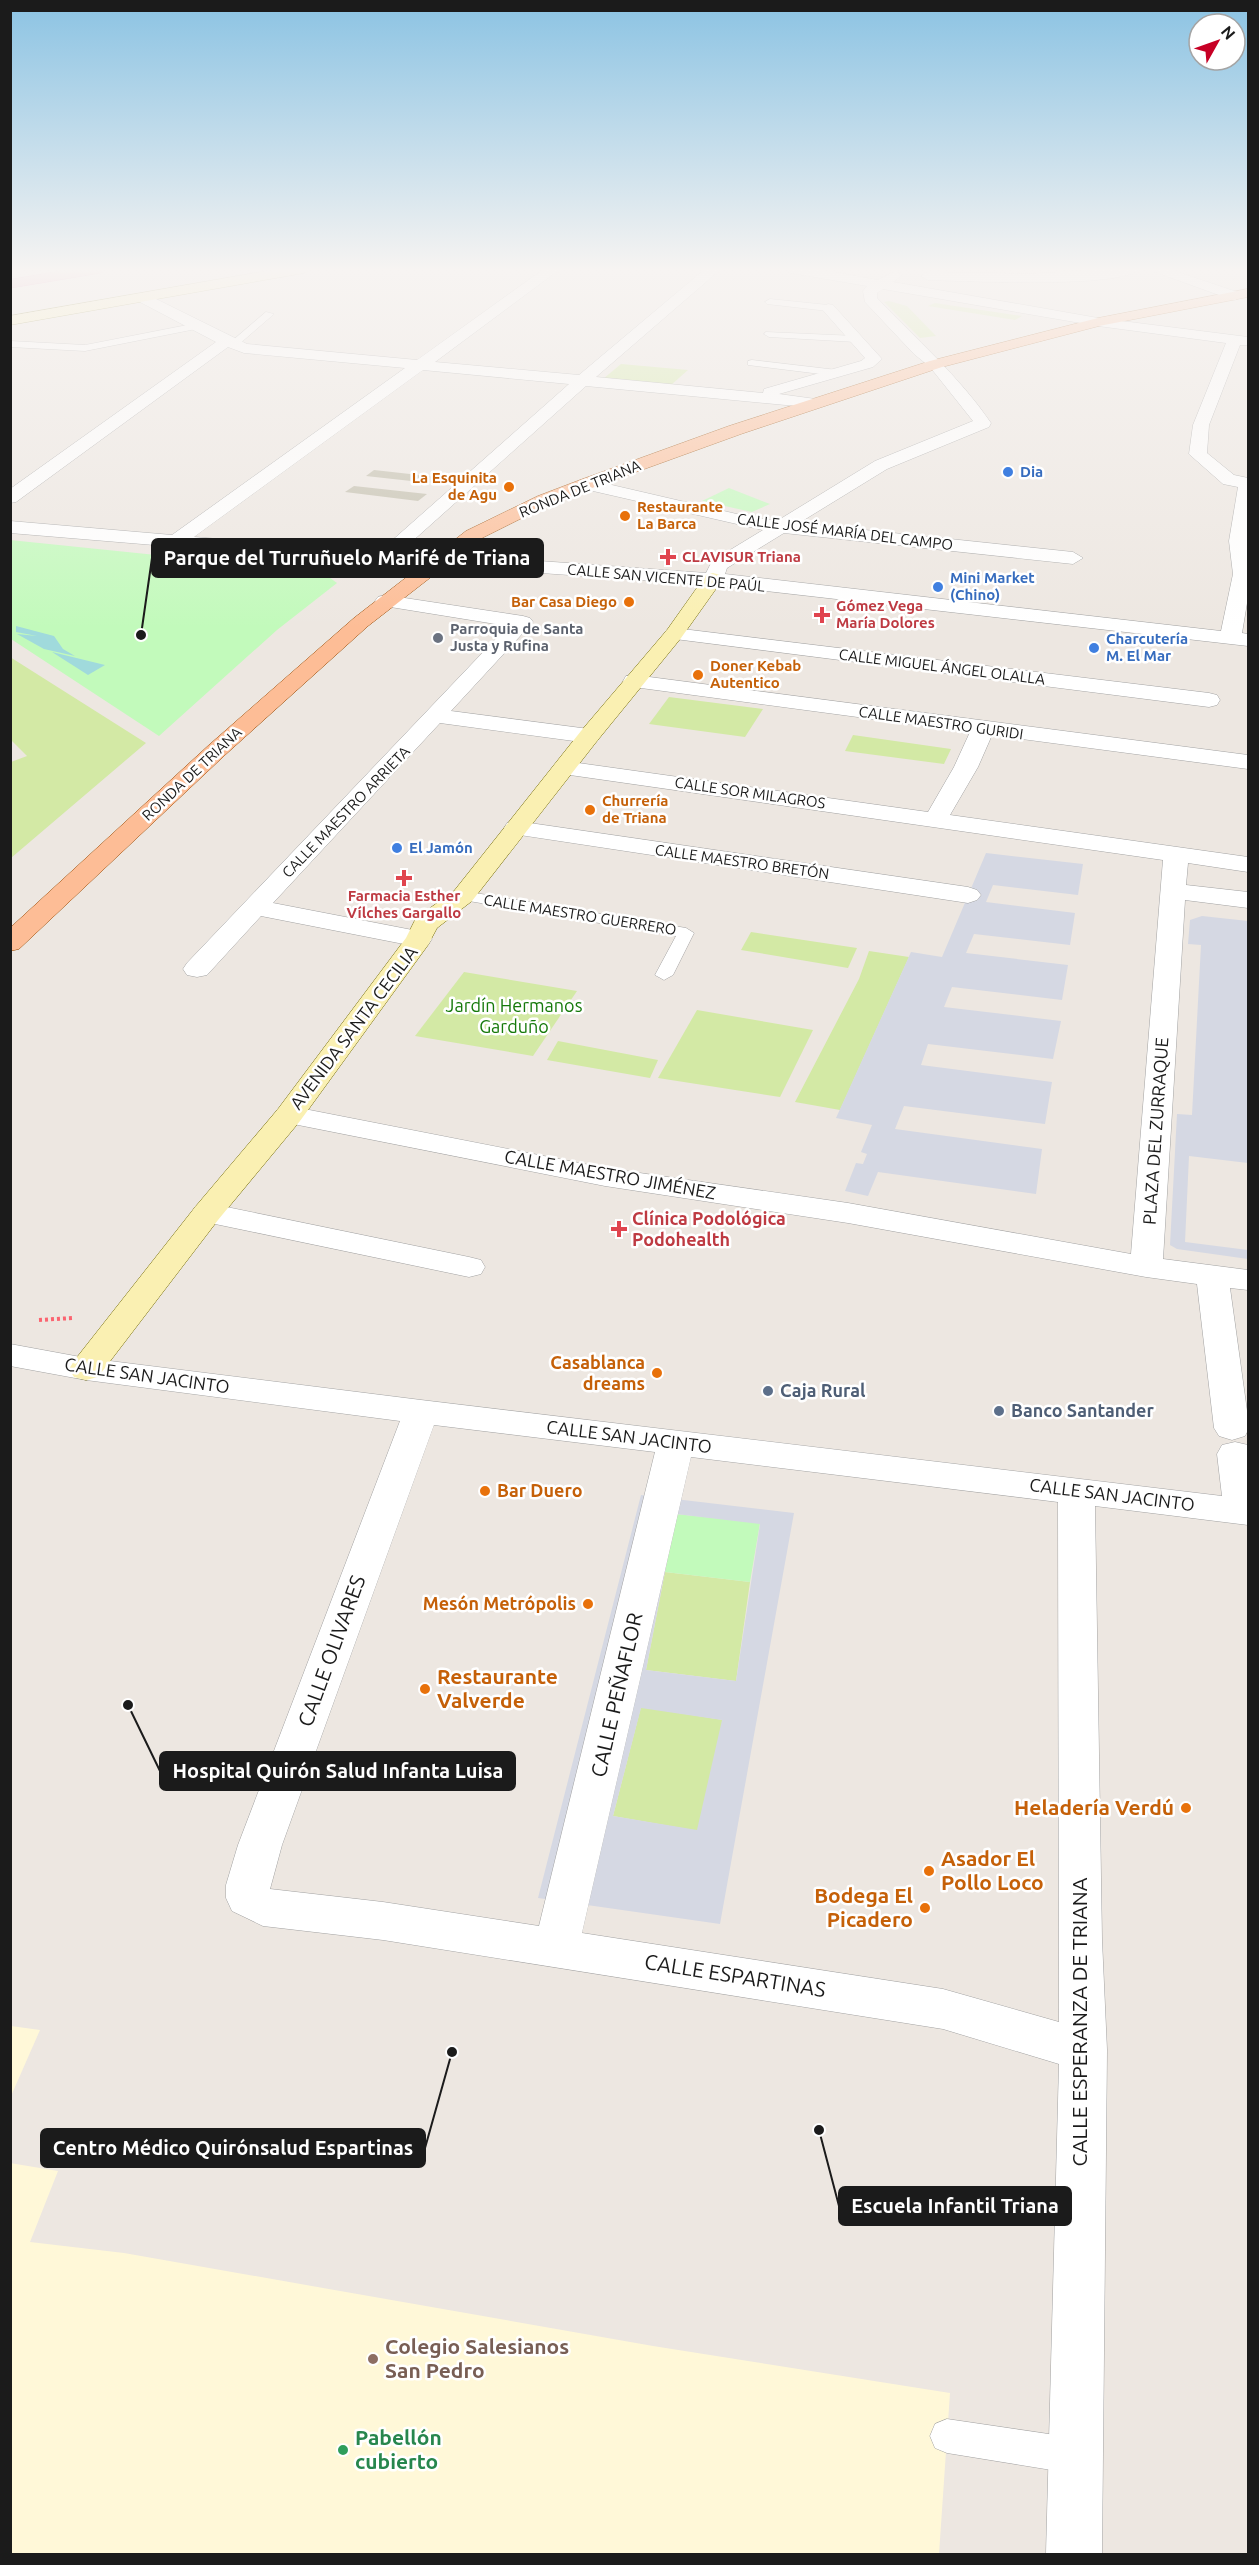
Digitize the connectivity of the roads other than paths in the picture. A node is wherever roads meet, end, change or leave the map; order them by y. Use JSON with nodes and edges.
{"nodes":[{"id":1,"x":165,"y":389,"type":"edge"},
{"id":2,"x":387,"y":389,"type":"edge"},
{"id":3,"x":572,"y":389,"type":"edge"},
{"id":4,"x":670,"y":389,"type":"edge"},
{"id":5,"x":783,"y":389,"type":"edge"},
{"id":6,"x":861,"y":389,"type":"edge"},
{"id":7,"x":956,"y":389,"type":"edge"},
{"id":8,"x":1219,"y":389,"type":"edge"},
{"id":9,"x":754,"y":397,"type":"junction"},
{"id":10,"x":817,"y":403,"type":"junction"},
{"id":11,"x":586,"y":484,"type":"junction"},
{"id":12,"x":10,"y":498,"type":"edge"},
{"id":13,"x":10,"y":527,"type":"edge"},
{"id":14,"x":780,"y":527,"type":"junction"},
{"id":15,"x":176,"y":541,"type":"junction"},
{"id":16,"x":383,"y":558,"type":"junction"},
{"id":17,"x":1072,"y":558,"type":"dead end"},
{"id":18,"x":432,"y":565,"type":"junction"},
{"id":19,"x":712,"y":579,"type":"junction"},
{"id":20,"x":385,"y":601,"type":"junction"},
{"id":21,"x":674,"y":634,"type":"junction"},
{"id":22,"x":1239,"y":640,"type":"edge"},
{"id":23,"x":634,"y":681,"type":"junction"},
{"id":24,"x":1209,"y":700,"type":"dead end"},
{"id":25,"x":437,"y":716,"type":"junction"},
{"id":26,"x":983,"y":729,"type":"junction"},
{"id":27,"x":589,"y":736,"type":"junction"},
{"id":28,"x":1248,"y":762,"type":"edge"},
{"id":29,"x":564,"y":768,"type":"junction"},
{"id":30,"x":945,"y":820,"type":"junction"},
{"id":31,"x":516,"y":828,"type":"junction"},
{"id":32,"x":1176,"y":853,"type":"junction"},
{"id":33,"x":1248,"y":859,"type":"edge"},
{"id":34,"x":1174,"y":891,"type":"junction"},
{"id":35,"x":463,"y":896,"type":"junction"},
{"id":36,"x":968,"y":896,"type":"dead end"},
{"id":37,"x":1248,"y":900,"type":"edge"},
{"id":38,"x":255,"y":907,"type":"junction"},
{"id":39,"x":419,"y":939,"type":"junction"},
{"id":40,"x":10,"y":943,"type":"edge"},
{"id":41,"x":196,"y":969,"type":"dead end"},
{"id":42,"x":664,"y":975,"type":"dead end"},
{"id":43,"x":289,"y":1115,"type":"junction"},
{"id":44,"x":207,"y":1213,"type":"junction"},
{"id":45,"x":468,"y":1267,"type":"dead end"},
{"id":46,"x":1146,"y":1267,"type":"junction"},
{"id":47,"x":1212,"y":1275,"type":"junction"},
{"id":48,"x":1248,"y":1280,"type":"edge"},
{"id":49,"x":10,"y":1355,"type":"edge"},
{"id":50,"x":86,"y":1369,"type":"junction"},
{"id":51,"x":422,"y":1412,"type":"junction"},
{"id":52,"x":676,"y":1442,"type":"junction"},
{"id":53,"x":1076,"y":1490,"type":"junction"},
{"id":54,"x":1246,"y":1512,"type":"edge"},
{"id":55,"x":383,"y":1921,"type":"joint"},
{"id":56,"x":556,"y":1948,"type":"junction"},
{"id":57,"x":1083,"y":2050,"type":"junction"},
{"id":58,"x":947,"y":2436,"type":"dead end"},
{"id":59,"x":1077,"y":2456,"type":"junction"},
{"id":60,"x":1074,"y":2554,"type":"edge"}],
"edges":[{"from":1,"to":12,"type":"street"},
{"from":2,"to":15,"type":"street"},
{"from":3,"to":16,"type":"street"},
{"from":4,"to":9,"type":"street"},
{"from":5,"to":9,"type":"street"},
{"from":6,"to":10,"type":"main road","name":"RONDA DE TRIANA"},
{"from":7,"to":14,"type":"street"},
{"from":8,"to":22,"type":"street"},
{"from":9,"to":10,"type":"street"},
{"from":10,"to":11,"type":"main road","name":"RONDA DE TRIANA"},
{"from":11,"to":14,"type":"street","name":"CALLE JOSÉ MARÍA DEL CAMPO"},
{"from":11,"to":18,"type":"main road","name":"RONDA DE TRIANA"},
{"from":13,"to":15,"type":"street","name":"CALLE SAN VICENTE DE PAÚL"},
{"from":14,"to":17,"type":"street","name":"CALLE JOSÉ MARÍA DEL CAMPO"},
{"from":14,"to":19,"type":"street"},
{"from":15,"to":16,"type":"street","name":"CALLE SAN VICENTE DE PAÚL"},
{"from":16,"to":18,"type":"street","name":"CALLE SAN VICENTE DE PAÚL"},
{"from":18,"to":19,"type":"street","name":"CALLE SAN VICENTE DE PAÚL"},
{"from":18,"to":20,"type":"main road","name":"RONDA DE TRIANA"},
{"from":19,"to":21,"type":"street","name":"AVENIDA SANTA CECILIA"},
{"from":19,"to":22,"type":"street","name":"CALLE SAN VICENTE DE PAÚL"},
{"from":20,"to":25,"type":"street","name":"CALLE MAESTRO ARRIETA"},
{"from":20,"to":40,"type":"main road","name":"RONDA DE TRIANA"},
{"from":21,"to":23,"type":"street","name":"AVENIDA SANTA CECILIA"},
{"from":21,"to":24,"type":"street","name":"CALLE MIGUEL ÁNGEL OLALLA"},
{"from":23,"to":26,"type":"street","name":"CALLE MAESTRO GURIDI"},
{"from":23,"to":27,"type":"street","name":"AVENIDA SANTA CECILIA"},
{"from":25,"to":27,"type":"street"},
{"from":25,"to":38,"type":"street","name":"CALLE MAESTRO ARRIETA"},
{"from":26,"to":28,"type":"street","name":"CALLE MAESTRO GURIDI"},
{"from":26,"to":30,"type":"street"},
{"from":27,"to":29,"type":"street","name":"AVENIDA SANTA CECILIA"},
{"from":29,"to":30,"type":"street","name":"CALLE SOR MILAGROS"},
{"from":29,"to":31,"type":"street","name":"AVENIDA SANTA CECILIA"},
{"from":30,"to":32,"type":"street","name":"CALLE SOR MILAGROS"},
{"from":31,"to":35,"type":"street","name":"AVENIDA SANTA CECILIA"},
{"from":31,"to":36,"type":"street","name":"CALLE MAESTRO BRETÓN"},
{"from":32,"to":33,"type":"street","name":"CALLE SOR MILAGROS"},
{"from":32,"to":34,"type":"street","name":"PLAZA DEL ZURRAQUE"},
{"from":34,"to":37,"type":"street"},
{"from":34,"to":46,"type":"street","name":"PLAZA DEL ZURRAQUE"},
{"from":35,"to":39,"type":"street","name":"AVENIDA SANTA CECILIA"},
{"from":35,"to":42,"type":"lane","name":"CALLE MAESTRO GUERRERO"},
{"from":38,"to":39,"type":"street"},
{"from":38,"to":41,"type":"street","name":"CALLE MAESTRO ARRIETA"},
{"from":39,"to":43,"type":"street","name":"AVENIDA SANTA CECILIA"},
{"from":43,"to":44,"type":"street","name":"AVENIDA SANTA CECILIA"},
{"from":43,"to":46,"type":"street","name":"CALLE MAESTRO JIMÉNEZ"},
{"from":44,"to":45,"type":"street"},
{"from":44,"to":50,"type":"street","name":"AVENIDA SANTA CECILIA"},
{"from":46,"to":47,"type":"street"},
{"from":47,"to":48,"type":"street"},
{"from":47,"to":54,"type":"street"},
{"from":49,"to":50,"type":"street","name":"CALLE SAN JACINTO"},
{"from":50,"to":51,"type":"street","name":"CALLE SAN JACINTO"},
{"from":51,"to":52,"type":"street","name":"CALLE SAN JACINTO"},
{"from":51,"to":55,"type":"street","name":"CALLE OLIVARES"},
{"from":52,"to":53,"type":"street","name":"CALLE SAN JACINTO"},
{"from":52,"to":56,"type":"street","name":"CALLE PEÑAFLOR"},
{"from":53,"to":54,"type":"street","name":"CALLE SAN JACINTO"},
{"from":53,"to":57,"type":"street","name":"CALLE ESPERANZA DE TRIANA"},
{"from":55,"to":56,"type":"street","name":"CALLE ESPARTINAS"},
{"from":56,"to":57,"type":"street","name":"CALLE ESPARTINAS"},
{"from":57,"to":59,"type":"street","name":"CALLE ESPERANZA DE TRIANA"},
{"from":58,"to":59,"type":"lane"},
{"from":59,"to":60,"type":"street","name":"CALLE ESPERANZA DE TRIANA"}]}
